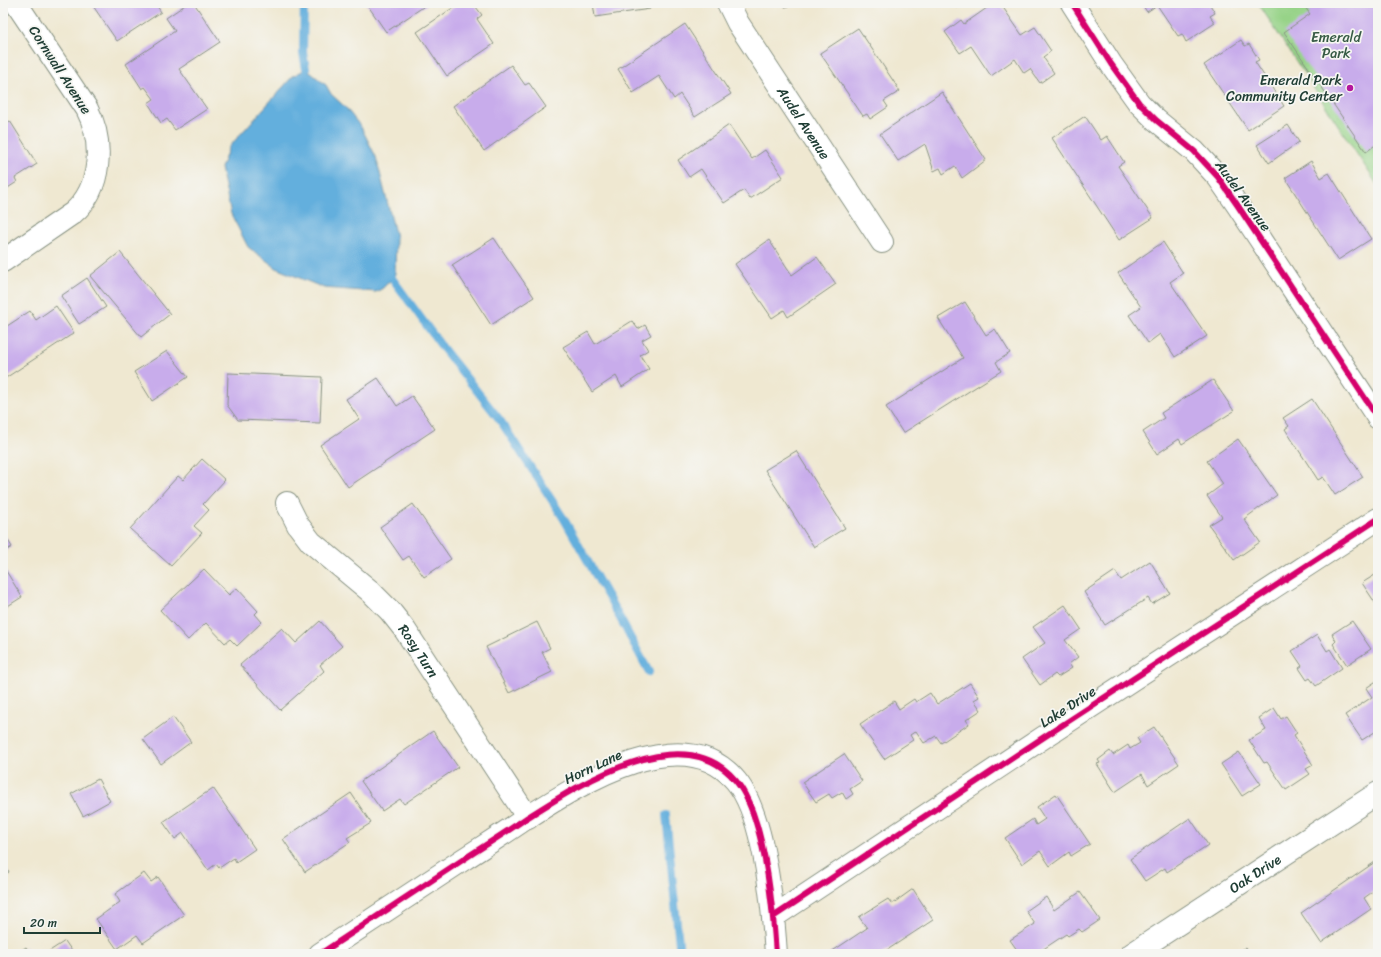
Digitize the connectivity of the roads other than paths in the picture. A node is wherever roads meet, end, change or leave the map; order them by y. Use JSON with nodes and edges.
{"nodes":[{"id":1,"x":16,"y":3,"type":"edge"},
{"id":2,"x":728,"y":3,"type":"edge"},
{"id":3,"x":1072,"y":3,"type":"edge"},
{"id":4,"x":882,"y":242,"type":"dead end"},
{"id":5,"x":3,"y":261,"type":"edge"},
{"id":6,"x":1378,"y":418,"type":"edge"},
{"id":7,"x":287,"y":503,"type":"dead end"},
{"id":8,"x":1378,"y":519,"type":"edge"},
{"id":9,"x":1378,"y":793,"type":"edge"},
{"id":10,"x":528,"y":818,"type":"junction"},
{"id":11,"x":774,"y":917,"type":"junction"},
{"id":12,"x":320,"y":954,"type":"edge"},
{"id":13,"x":776,"y":954,"type":"edge"},
{"id":14,"x":1132,"y":954,"type":"edge"}],
"edges":[{"from":1,"to":5,"type":"street","name":"Cornwall Avenue"},
{"from":2,"to":4,"type":"street","name":"Audel Avenue"},
{"from":3,"to":6,"type":"street","name":"Audel Avenue"},
{"from":7,"to":10,"type":"street","name":"Rosy Turn"},
{"from":8,"to":11,"type":"street","name":"Lake Drive"},
{"from":9,"to":14,"type":"street","name":"Oak Drive"},
{"from":10,"to":11,"type":"street","name":"Horn Lane"},
{"from":10,"to":12,"type":"street","name":"Horn Lane"},
{"from":11,"to":13,"type":"street","name":"Horn Lane"}]}
